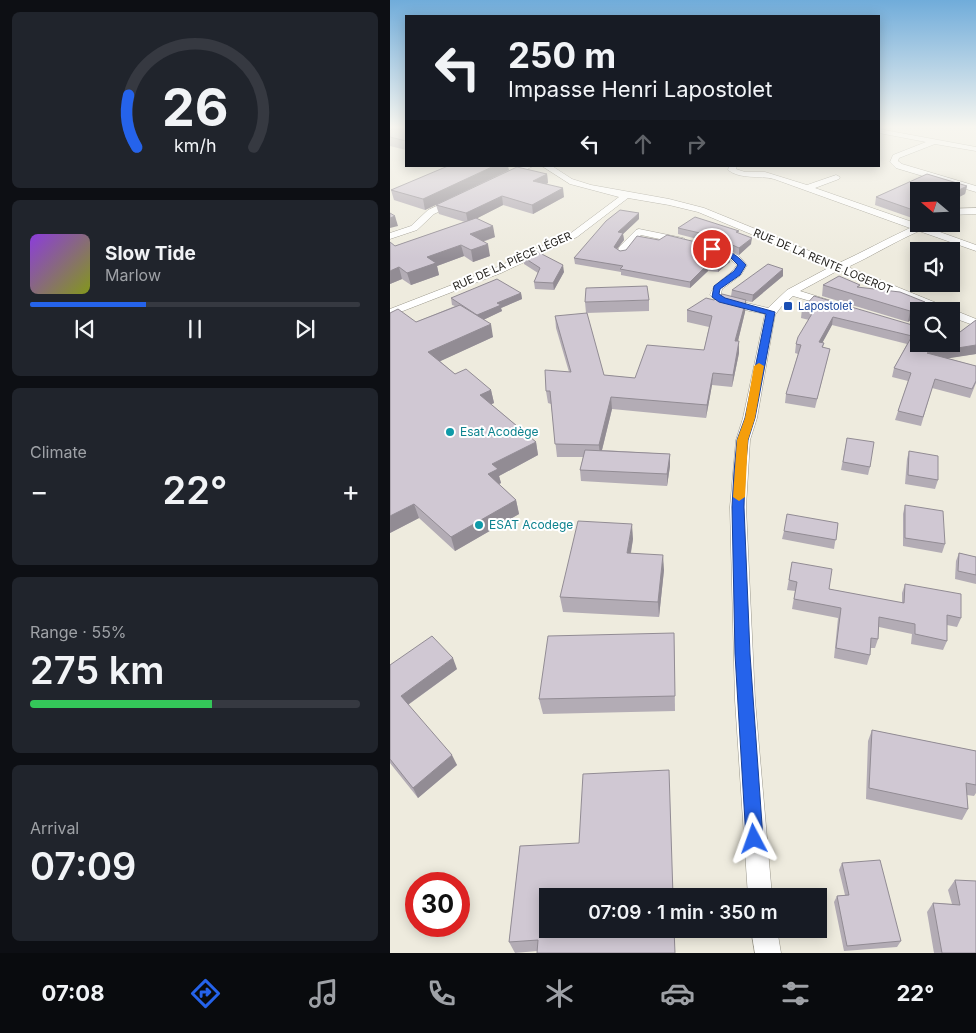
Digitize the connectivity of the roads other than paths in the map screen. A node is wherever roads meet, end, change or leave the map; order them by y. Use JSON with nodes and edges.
{"nodes":[{"id":1,"x":520,"y":170,"type":"edge"},
{"id":2,"x":553,"y":170,"type":"edge"},
{"id":3,"x":733,"y":170,"type":"edge"},
{"id":4,"x":918,"y":170,"type":"edge"},
{"id":5,"x":836,"y":177,"type":"dead end"},
{"id":6,"x":493,"y":183,"type":"edge"},
{"id":7,"x":810,"y":187,"type":"junction"},
{"id":8,"x":976,"y":189,"type":"edge"},
{"id":9,"x":467,"y":195,"type":"edge"},
{"id":10,"x":626,"y":195,"type":"junction"},
{"id":11,"x":976,"y":211,"type":"edge"},
{"id":12,"x":960,"y":212,"type":"edge"},
{"id":13,"x":910,"y":221,"type":"edge"},
{"id":14,"x":650,"y":222,"type":"dead end"},
{"id":15,"x":910,"y":230,"type":"edge"},
{"id":16,"x":639,"y":232,"type":"junction"},
{"id":17,"x":938,"y":232,"type":"edge"},
{"id":18,"x":390,"y":236,"type":"edge"},
{"id":19,"x":976,"y":248,"type":"edge"},
{"id":20,"x":621,"y":253,"type":"edge"},
{"id":21,"x":839,"y":268,"type":"junction"},
{"id":22,"x":791,"y":292,"type":"junction"},
{"id":23,"x":924,"y":302,"type":"edge"},
{"id":24,"x":841,"y":307,"type":"edge"},
{"id":25,"x":771,"y":312,"type":"junction"},
{"id":26,"x":390,"y":313,"type":"edge"},
{"id":27,"x":960,"y":317,"type":"edge"},
{"id":28,"x":976,"y":323,"type":"edge"},
{"id":29,"x":759,"y":888,"type":"edge"},
{"id":30,"x":766,"y":938,"type":"edge"},
{"id":31,"x":768,"y":953,"type":"edge"}],
"edges":[{"from":1,"to":6,"type":"street"},
{"from":2,"to":10,"type":"street"},
{"from":3,"to":7,"type":"street"},
{"from":4,"to":8,"type":"street"},
{"from":5,"to":7,"type":"street"},
{"from":7,"to":13,"type":"street"},
{"from":9,"to":18,"type":"street"},
{"from":10,"to":21,"type":"street","name":"RUE DE LA RENTE LOGEROT"},
{"from":10,"to":26,"type":"street","name":"RUE DE LA PIÈCE LÉGER"},
{"from":11,"to":12,"type":"street"},
{"from":14,"to":16,"type":"street"},
{"from":15,"to":21,"type":"street"},
{"from":16,"to":20,"type":"street"},
{"from":16,"to":25,"type":"street"},
{"from":17,"to":19,"type":"street"},
{"from":21,"to":22,"type":"street"},
{"from":21,"to":23,"type":"street","name":"RUE DE LA RENTE LOGEROT"},
{"from":22,"to":24,"type":"street"},
{"from":22,"to":25,"type":"street"},
{"from":25,"to":29,"type":"street"},
{"from":27,"to":28,"type":"street"},
{"from":30,"to":31,"type":"street"}]}
